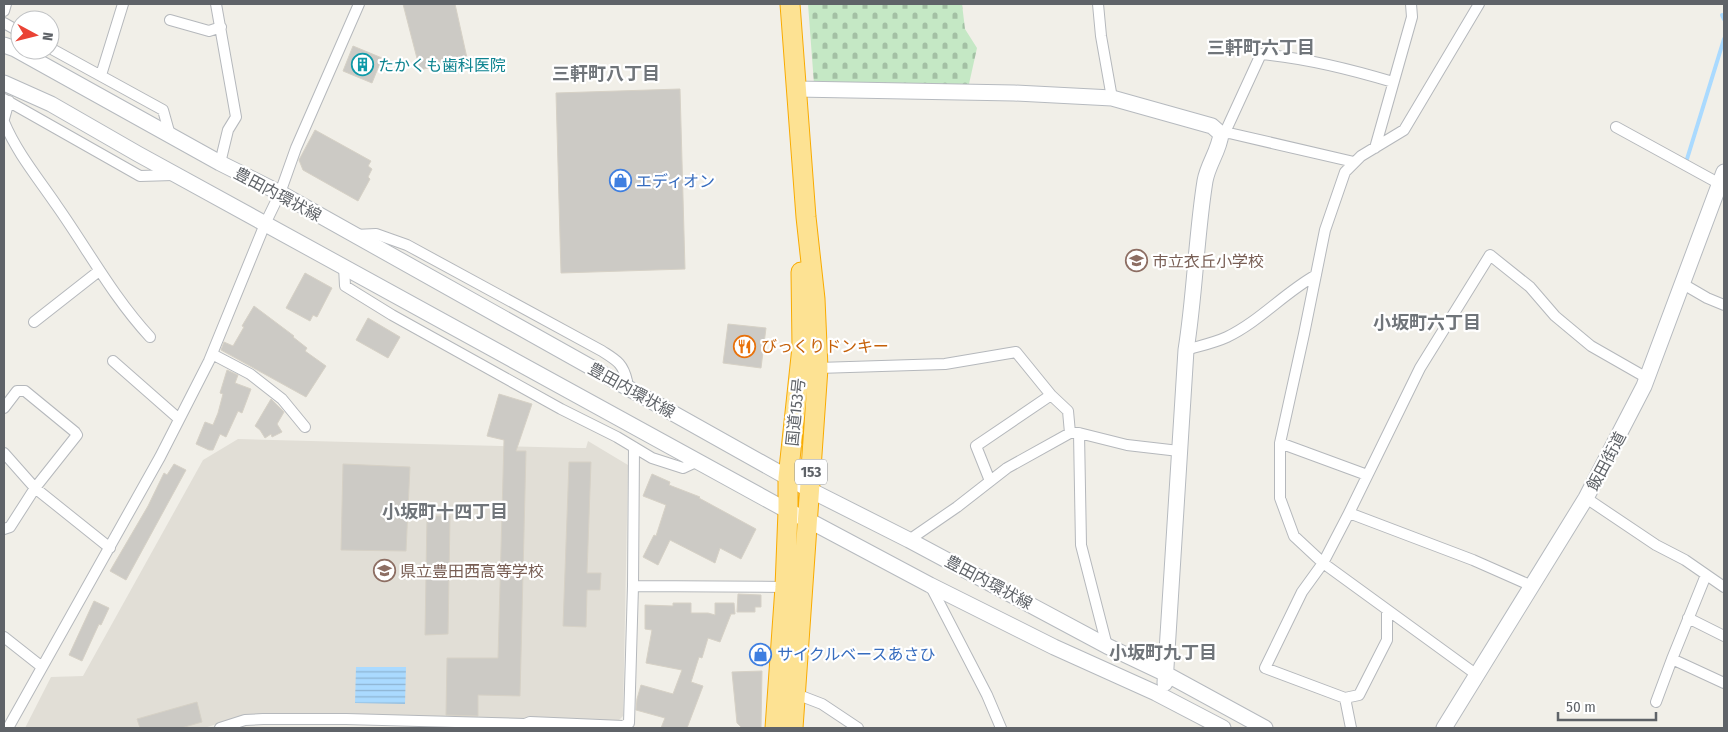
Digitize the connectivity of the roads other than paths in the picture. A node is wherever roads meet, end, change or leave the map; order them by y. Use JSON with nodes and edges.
{"nodes":[{"id":1,"x":6,"y":4,"type":"edge"},
{"id":2,"x":123,"y":4,"type":"edge"},
{"id":3,"x":216,"y":4,"type":"edge"},
{"id":4,"x":359,"y":4,"type":"edge"},
{"id":5,"x":790,"y":4,"type":"edge"},
{"id":6,"x":1098,"y":4,"type":"edge"},
{"id":7,"x":1410,"y":4,"type":"edge"},
{"id":8,"x":1480,"y":4,"type":"edge"},
{"id":9,"x":4,"y":11,"type":"edge"},
{"id":10,"x":170,"y":20,"type":"dead end"},
{"id":11,"x":221,"y":27,"type":"junction"},
{"id":12,"x":4,"y":45,"type":"edge"},
{"id":13,"x":60,"y":53,"type":"edge"},
{"id":14,"x":101,"y":75,"type":"junction"},
{"id":15,"x":1393,"y":82,"type":"junction"},
{"id":16,"x":4,"y":83,"type":"edge"},
{"id":17,"x":796,"y":89,"type":"junction"},
{"id":18,"x":1112,"y":98,"type":"junction"},
{"id":19,"x":6,"y":100,"type":"edge"},
{"id":20,"x":4,"y":121,"type":"edge"},
{"id":21,"x":1616,"y":127,"type":"dead end"},
{"id":22,"x":1221,"y":134,"type":"junction"},
{"id":23,"x":170,"y":135,"type":"junction"},
{"id":24,"x":1375,"y":148,"type":"junction"},
{"id":25,"x":1354,"y":162,"type":"junction"},
{"id":26,"x":220,"y":163,"type":"junction"},
{"id":27,"x":177,"y":175,"type":"junction"},
{"id":28,"x":1722,"y":178,"type":"edge"},
{"id":29,"x":280,"y":193,"type":"junction"},
{"id":30,"x":806,"y":216,"type":"junction"},
{"id":31,"x":265,"y":224,"type":"junction"},
{"id":32,"x":351,"y":235,"type":"junction"},
{"id":33,"x":344,"y":266,"type":"junction"},
{"id":34,"x":99,"y":271,"type":"junction"},
{"id":35,"x":1316,"y":275,"type":"junction"},
{"id":36,"x":1683,"y":284,"type":"junction"},
{"id":37,"x":1724,"y":305,"type":"edge"},
{"id":38,"x":34,"y":322,"type":"dead end"},
{"id":39,"x":150,"y":337,"type":"dead end"},
{"id":40,"x":1186,"y":350,"type":"junction"},
{"id":41,"x":212,"y":354,"type":"junction"},
{"id":42,"x":113,"y":361,"type":"dead end"},
{"id":43,"x":818,"y":368,"type":"junction"},
{"id":44,"x":1647,"y":378,"type":"junction"},
{"id":45,"x":624,"y":385,"type":"junction"},
{"id":46,"x":1051,"y":395,"type":"junction"},
{"id":47,"x":4,"y":408,"type":"edge"},
{"id":48,"x":179,"y":419,"type":"junction"},
{"id":49,"x":305,"y":427,"type":"dead end"},
{"id":50,"x":1074,"y":433,"type":"junction"},
{"id":51,"x":1280,"y":443,"type":"junction"},
{"id":52,"x":634,"y":447,"type":"junction"},
{"id":53,"x":1178,"y":451,"type":"junction"},
{"id":54,"x":4,"y":453,"type":"edge"},
{"id":55,"x":698,"y":461,"type":"junction"},
{"id":56,"x":1367,"y":474,"type":"junction"},
{"id":57,"x":788,"y":478,"type":"junction"},
{"id":58,"x":990,"y":480,"type":"junction"},
{"id":59,"x":35,"y":488,"type":"junction"},
{"id":60,"x":810,"y":490,"type":"junction"},
{"id":61,"x":1586,"y":498,"type":"junction"},
{"id":62,"x":788,"y":511,"type":"junction"},
{"id":63,"x":1349,"y":513,"type":"junction"},
{"id":64,"x":808,"y":520,"type":"junction"},
{"id":65,"x":4,"y":528,"type":"edge"},
{"id":66,"x":909,"y":540,"type":"junction"},
{"id":67,"x":110,"y":548,"type":"junction"},
{"id":68,"x":1323,"y":563,"type":"junction"},
{"id":69,"x":1706,"y":574,"type":"junction"},
{"id":70,"x":930,"y":585,"type":"junction"},
{"id":71,"x":633,"y":586,"type":"junction"},
{"id":72,"x":1532,"y":586,"type":"junction"},
{"id":73,"x":784,"y":587,"type":"junction"},
{"id":74,"x":1724,"y":587,"type":"edge"},
{"id":75,"x":1387,"y":610,"type":"junction"},
{"id":76,"x":1688,"y":618,"type":"junction"},
{"id":77,"x":1724,"y":636,"type":"edge"},
{"id":78,"x":4,"y":637,"type":"edge"},
{"id":79,"x":1107,"y":646,"type":"junction"},
{"id":80,"x":1672,"y":659,"type":"junction"},
{"id":81,"x":42,"y":666,"type":"junction"},
{"id":82,"x":1166,"y":674,"type":"junction"},
{"id":83,"x":1477,"y":675,"type":"junction"},
{"id":84,"x":1724,"y":682,"type":"edge"},
{"id":85,"x":796,"y":694,"type":"junction"},
{"id":86,"x":1164,"y":697,"type":"junction"},
{"id":87,"x":1345,"y":698,"type":"junction"},
{"id":88,"x":1656,"y":702,"type":"dead end"},
{"id":89,"x":263,"y":724,"type":"edge"},
{"id":90,"x":570,"y":726,"type":"edge"},
{"id":91,"x":8,"y":728,"type":"edge"},
{"id":92,"x":220,"y":728,"type":"edge"},
{"id":93,"x":775,"y":728,"type":"edge"},
{"id":94,"x":793,"y":728,"type":"edge"},
{"id":95,"x":858,"y":728,"type":"edge"},
{"id":96,"x":1001,"y":728,"type":"edge"},
{"id":97,"x":1223,"y":728,"type":"edge"},
{"id":98,"x":1265,"y":728,"type":"edge"},
{"id":99,"x":1351,"y":728,"type":"edge"},
{"id":100,"x":1444,"y":728,"type":"edge"}],
"edges":[{"from":1,"to":9,"type":"street"},
{"from":2,"to":14,"type":"street"},
{"from":3,"to":11,"type":"street"},
{"from":4,"to":29,"type":"street"},
{"from":5,"to":17,"type":"highway","name":"国道153号","number":"153"},
{"from":6,"to":18,"type":"street"},
{"from":7,"to":15,"type":"street"},
{"from":8,"to":24,"type":"street"},
{"from":10,"to":11,"type":"street"},
{"from":11,"to":26,"type":"street"},
{"from":12,"to":23,"type":"street","name":"豊田内環状線"},
{"from":13,"to":14,"type":"street"},
{"from":14,"to":23,"type":"street"},
{"from":15,"to":22,"type":"street"},
{"from":15,"to":24,"type":"street"},
{"from":16,"to":27,"type":"street","name":"豊田内環状線"},
{"from":17,"to":18,"type":"street"},
{"from":17,"to":30,"type":"highway","name":"国道153号","number":"153"},
{"from":18,"to":22,"type":"street"},
{"from":19,"to":20,"type":"street"},
{"from":19,"to":27,"type":"street"},
{"from":20,"to":34,"type":"street"},
{"from":21,"to":28,"type":"street"},
{"from":22,"to":25,"type":"street"},
{"from":22,"to":40,"type":"street"},
{"from":23,"to":26,"type":"street","name":"豊田内環状線"},
{"from":24,"to":25,"type":"street"},
{"from":25,"to":35,"type":"street"},
{"from":26,"to":29,"type":"street","name":"豊田内環状線"},
{"from":27,"to":31,"type":"street","name":"豊田内環状線"},
{"from":28,"to":36,"type":"street","name":"飯田街道"},
{"from":29,"to":31,"type":"street"},
{"from":29,"to":32,"type":"street","name":"豊田内環状線"},
{"from":30,"to":43,"type":"highway","name":"国道153号","number":"153"},
{"from":30,"to":57,"type":"highway","name":"国道153号","number":"153"},
{"from":31,"to":33,"type":"street","name":"豊田内環状線"},
{"from":31,"to":41,"type":"street"},
{"from":32,"to":45,"type":"street","name":"豊田内環状線"},
{"from":32,"to":45,"type":"street"},
{"from":33,"to":52,"type":"street"},
{"from":33,"to":55,"type":"street","name":"豊田内環状線"},
{"from":34,"to":38,"type":"street"},
{"from":34,"to":39,"type":"street"},
{"from":35,"to":40,"type":"street"},
{"from":35,"to":51,"type":"street"},
{"from":36,"to":37,"type":"street"},
{"from":36,"to":44,"type":"street","name":"飯田街道"},
{"from":40,"to":53,"type":"street"},
{"from":41,"to":48,"type":"street"},
{"from":41,"to":49,"type":"street"},
{"from":42,"to":48,"type":"street"},
{"from":43,"to":46,"type":"street"},
{"from":43,"to":60,"type":"highway","name":"国道153号","number":"153"},
{"from":44,"to":56,"type":"street"},
{"from":44,"to":61,"type":"street","name":"飯田街道"},
{"from":45,"to":57,"type":"street","name":"豊田内環状線"},
{"from":46,"to":50,"type":"street"},
{"from":46,"to":58,"type":"street"},
{"from":47,"to":59,"type":"street"},
{"from":48,"to":67,"type":"street"},
{"from":50,"to":53,"type":"street"},
{"from":50,"to":58,"type":"street"},
{"from":50,"to":79,"type":"street"},
{"from":51,"to":56,"type":"street"},
{"from":51,"to":68,"type":"street"},
{"from":52,"to":55,"type":"street"},
{"from":52,"to":71,"type":"street"},
{"from":53,"to":82,"type":"street"},
{"from":54,"to":59,"type":"street"},
{"from":55,"to":62,"type":"street","name":"豊田内環状線"},
{"from":56,"to":63,"type":"street"},
{"from":57,"to":60,"type":"street","name":"豊田内環状線"},
{"from":57,"to":62,"type":"highway","name":"国道153号","number":"153"},
{"from":58,"to":66,"type":"street"},
{"from":59,"to":65,"type":"street"},
{"from":59,"to":67,"type":"street"},
{"from":60,"to":64,"type":"highway","name":"国道153号","number":"153"},
{"from":60,"to":66,"type":"street","name":"豊田内環状線"},
{"from":61,"to":69,"type":"street"},
{"from":61,"to":72,"type":"street","name":"飯田街道"},
{"from":62,"to":64,"type":"street","name":"豊田内環状線"},
{"from":62,"to":73,"type":"highway","name":"国道153号","number":"153"},
{"from":63,"to":68,"type":"street"},
{"from":63,"to":72,"type":"street"},
{"from":64,"to":70,"type":"street","name":"豊田内環状線"},
{"from":64,"to":85,"type":"highway","name":"国道153号","number":"153"},
{"from":66,"to":79,"type":"street","name":"豊田内環状線"},
{"from":67,"to":81,"type":"street"},
{"from":68,"to":75,"type":"street"},
{"from":68,"to":87,"type":"street"},
{"from":69,"to":74,"type":"street"},
{"from":69,"to":76,"type":"street"},
{"from":70,"to":86,"type":"street","name":"豊田内環状線"},
{"from":70,"to":96,"type":"street"},
{"from":71,"to":73,"type":"street"},
{"from":71,"to":90,"type":"street"},
{"from":72,"to":83,"type":"street","name":"飯田街道"},
{"from":73,"to":93,"type":"highway","name":"国道153号","number":"153"},
{"from":75,"to":83,"type":"street"},
{"from":75,"to":87,"type":"street"},
{"from":76,"to":77,"type":"street"},
{"from":76,"to":80,"type":"street"},
{"from":78,"to":81,"type":"street"},
{"from":79,"to":82,"type":"street","name":"豊田内環状線"},
{"from":80,"to":84,"type":"street"},
{"from":80,"to":88,"type":"street"},
{"from":81,"to":91,"type":"street"},
{"from":82,"to":86,"type":"street"},
{"from":82,"to":98,"type":"street","name":"豊田内環状線"},
{"from":83,"to":100,"type":"street","name":"飯田街道"},
{"from":85,"to":94,"type":"highway","name":"国道153号","number":"153"},
{"from":85,"to":95,"type":"street"},
{"from":86,"to":97,"type":"street","name":"豊田内環状線"},
{"from":87,"to":99,"type":"street"},
{"from":89,"to":90,"type":"street"},
{"from":89,"to":92,"type":"street"}]}
